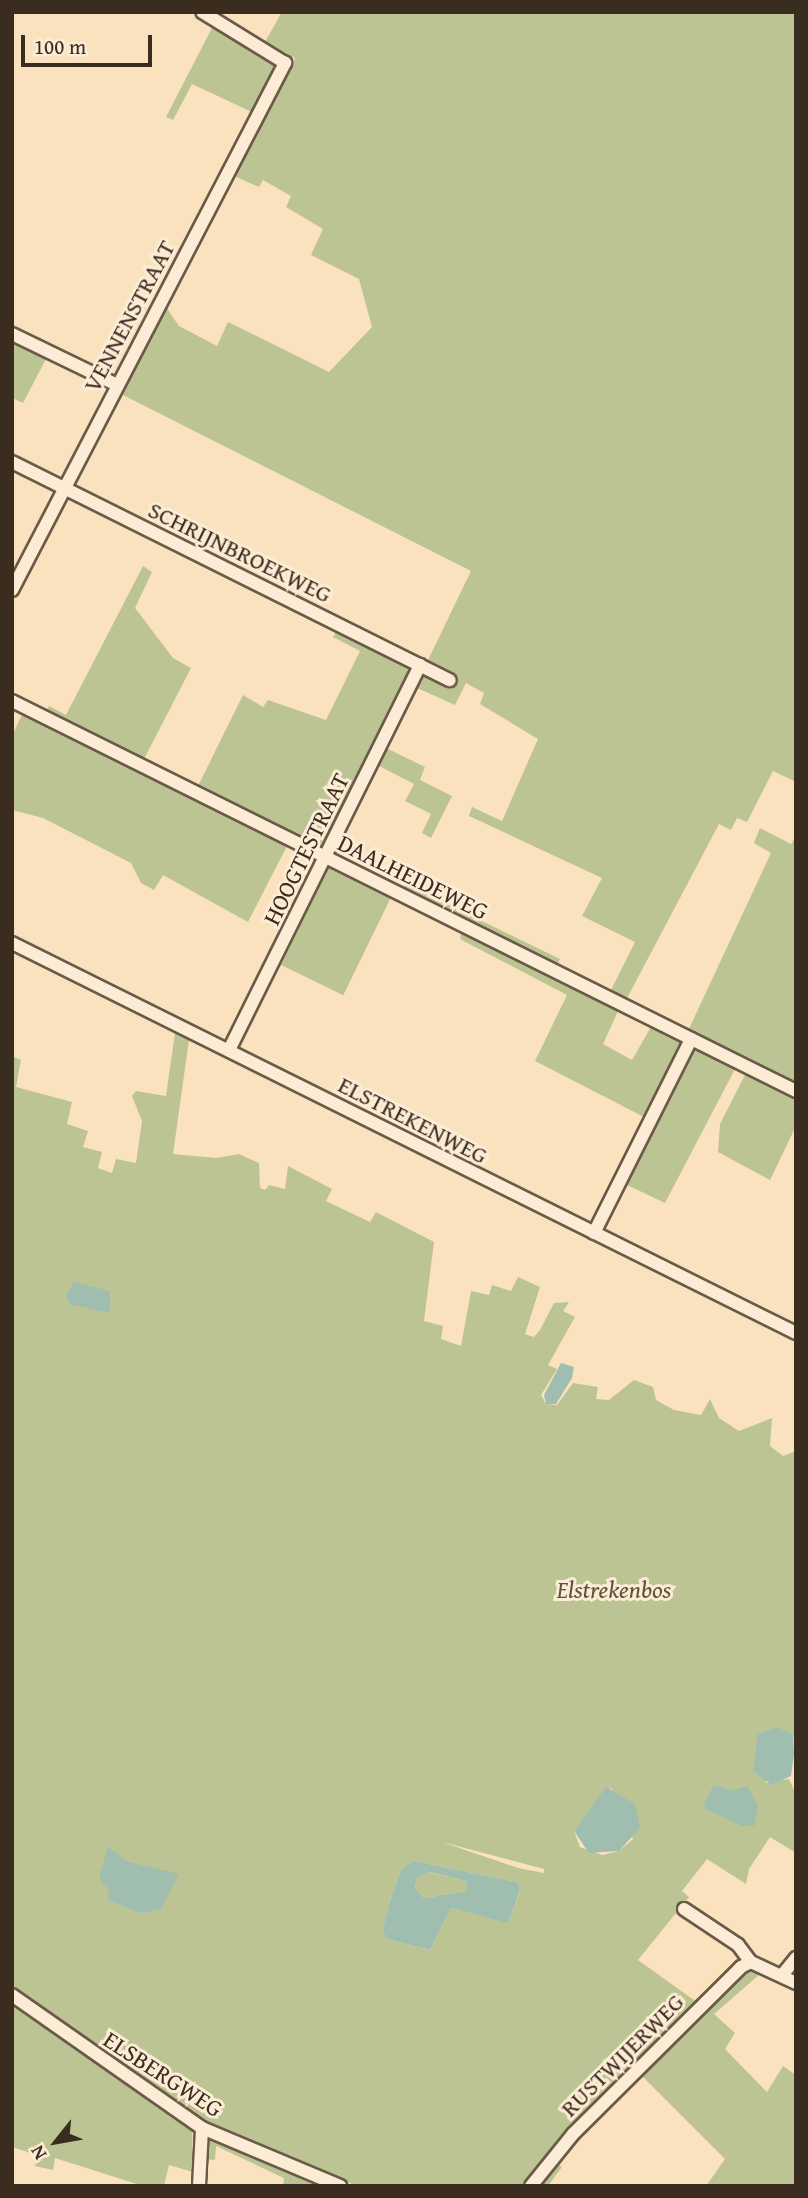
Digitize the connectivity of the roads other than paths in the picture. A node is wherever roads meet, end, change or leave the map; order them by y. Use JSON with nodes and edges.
{"nodes":[{"id":1,"x":202,"y":12,"type":"edge"},
{"id":2,"x":12,"y":334,"type":"edge"},
{"id":3,"x":117,"y":385,"type":"junction"},
{"id":4,"x":12,"y":462,"type":"edge"},
{"id":5,"x":63,"y":488,"type":"junction"},
{"id":6,"x":12,"y":590,"type":"edge"},
{"id":7,"x":420,"y":665,"type":"junction"},
{"id":8,"x":450,"y":680,"type":"dead end"},
{"id":9,"x":12,"y":701,"type":"edge"},
{"id":10,"x":325,"y":857,"type":"junction"},
{"id":11,"x":12,"y":943,"type":"edge"},
{"id":12,"x":691,"y":1039,"type":"junction"},
{"id":13,"x":229,"y":1051,"type":"junction"},
{"id":14,"x":796,"y":1091,"type":"edge"},
{"id":15,"x":594,"y":1233,"type":"junction"},
{"id":16,"x":796,"y":1334,"type":"edge"},
{"id":17,"x":684,"y":1909,"type":"dead end"},
{"id":18,"x":796,"y":1958,"type":"edge"},
{"id":19,"x":751,"y":1962,"type":"junction"},
{"id":20,"x":783,"y":1974,"type":"junction"},
{"id":21,"x":796,"y":1983,"type":"edge"},
{"id":22,"x":12,"y":1995,"type":"edge"},
{"id":23,"x":202,"y":2128,"type":"junction"},
{"id":24,"x":199,"y":2186,"type":"edge"},
{"id":25,"x":340,"y":2186,"type":"edge"},
{"id":26,"x":531,"y":2186,"type":"edge"}],
"edges":[{"from":1,"to":3,"type":"street","name":"VENNENSTRAAT"},
{"from":2,"to":3,"type":"street"},
{"from":3,"to":5,"type":"street","name":"VENNENSTRAAT"},
{"from":4,"to":5,"type":"street","name":"SCHRIJNBROEKWEG"},
{"from":5,"to":6,"type":"street","name":"VENNENSTRAAT"},
{"from":5,"to":7,"type":"street","name":"SCHRIJNBROEKWEG"},
{"from":7,"to":8,"type":"street","name":"SCHRIJNBROEKWEG"},
{"from":7,"to":10,"type":"street","name":"HOOGTESTRAAT"},
{"from":9,"to":10,"type":"street","name":"DAALHEIDEWEG"},
{"from":10,"to":12,"type":"street","name":"DAALHEIDEWEG"},
{"from":10,"to":13,"type":"street","name":"HOOGTESTRAAT"},
{"from":11,"to":13,"type":"street","name":"ELSTREKENWEG"},
{"from":12,"to":14,"type":"street","name":"DAALHEIDEWEG"},
{"from":12,"to":15,"type":"street"},
{"from":13,"to":15,"type":"street","name":"ELSTREKENWEG"},
{"from":15,"to":16,"type":"street","name":"ELSTREKENWEG"},
{"from":17,"to":19,"type":"street"},
{"from":18,"to":20,"type":"street"},
{"from":19,"to":20,"type":"street"},
{"from":19,"to":26,"type":"street","name":"RUSTWIJERWEG"},
{"from":20,"to":21,"type":"street"},
{"from":22,"to":23,"type":"street","name":"ELSBERGWEG"},
{"from":23,"to":24,"type":"street"},
{"from":23,"to":25,"type":"street","name":"ELSBERGWEG"}]}
